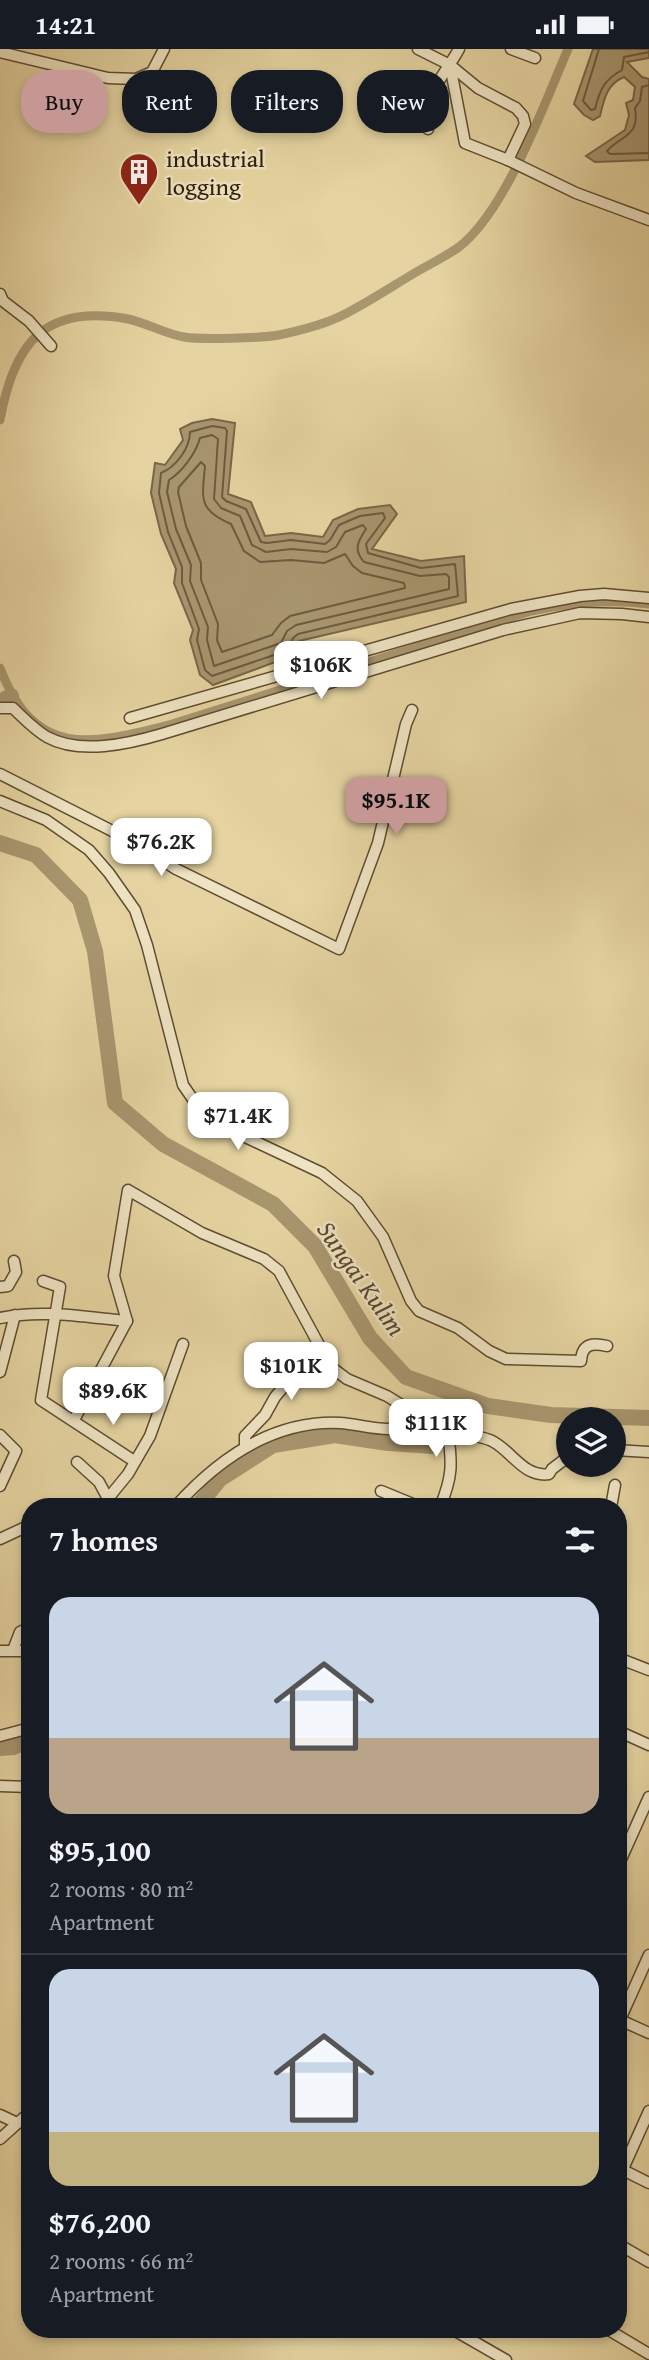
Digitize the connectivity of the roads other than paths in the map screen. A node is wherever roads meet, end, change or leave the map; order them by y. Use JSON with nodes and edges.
{"nodes":[{"id":1,"x":164,"y":49,"type":"edge"},
{"id":2,"x":418,"y":49,"type":"edge"},
{"id":3,"x":459,"y":49,"type":"edge"},
{"id":4,"x":511,"y":49,"type":"edge"},
{"id":5,"x":0,"y":52,"type":"edge"},
{"id":6,"x":535,"y":58,"type":"dead end"},
{"id":7,"x":450,"y":65,"type":"junction"},
{"id":8,"x":445,"y":70,"type":"edge"},
{"id":9,"x":512,"y":162,"type":"junction"},
{"id":10,"x":649,"y":220,"type":"edge"},
{"id":11,"x":0,"y":293,"type":"edge"},
{"id":12,"x":51,"y":346,"type":"dead end"},
{"id":13,"x":649,"y":598,"type":"edge"},
{"id":14,"x":649,"y":617,"type":"edge"},
{"id":15,"x":0,"y":708,"type":"edge"},
{"id":16,"x":412,"y":710,"type":"dead end"},
{"id":17,"x":130,"y":718,"type":"dead end"},
{"id":18,"x":0,"y":774,"type":"edge"},
{"id":19,"x":0,"y":801,"type":"edge"},
{"id":20,"x":14,"y":1261,"type":"dead end"},
{"id":21,"x":43,"y":1281,"type":"dead end"},
{"id":22,"x":0,"y":1287,"type":"edge"},
{"id":23,"x":54,"y":1314,"type":"junction"},
{"id":24,"x":15,"y":1315,"type":"junction"},
{"id":25,"x":0,"y":1318,"type":"edge"},
{"id":26,"x":127,"y":1321,"type":"junction"},
{"id":27,"x":183,"y":1343,"type":"dead end"},
{"id":28,"x":607,"y":1346,"type":"dead end"},
{"id":29,"x":325,"y":1355,"type":"junction"},
{"id":30,"x":0,"y":1372,"type":"edge"},
{"id":31,"x":74,"y":1420,"type":"junction"},
{"id":32,"x":416,"y":1425,"type":"junction"},
{"id":33,"x":448,"y":1431,"type":"junction"},
{"id":34,"x":0,"y":1435,"type":"edge"},
{"id":35,"x":245,"y":1447,"type":"junction"},
{"id":36,"x":626,"y":1451,"type":"edge"},
{"id":37,"x":649,"y":1452,"type":"edge"},
{"id":38,"x":134,"y":1461,"type":"junction"},
{"id":39,"x":77,"y":1462,"type":"dead end"},
{"id":40,"x":556,"y":1466,"type":"edge"},
{"id":41,"x":615,"y":1485,"type":"dead end"},
{"id":42,"x":0,"y":1486,"type":"edge"},
{"id":43,"x":381,"y":1491,"type":"dead end"},
{"id":44,"x":103,"y":1498,"type":"edge"},
{"id":45,"x":107,"y":1498,"type":"edge"},
{"id":46,"x":183,"y":1498,"type":"edge"},
{"id":47,"x":398,"y":1498,"type":"edge"},
{"id":48,"x":444,"y":1498,"type":"edge"},
{"id":49,"x":613,"y":1498,"type":"edge"},
{"id":50,"x":21,"y":1529,"type":"edge"},
{"id":51,"x":0,"y":1539,"type":"edge"},
{"id":52,"x":21,"y":1632,"type":"edge"},
{"id":53,"x":13,"y":1650,"type":"junction"},
{"id":54,"x":21,"y":1650,"type":"edge"},
{"id":55,"x":0,"y":1651,"type":"edge"},
{"id":56,"x":649,"y":1656,"type":"edge"},
{"id":57,"x":627,"y":1661,"type":"edge"},
{"id":58,"x":648,"y":1669,"type":"edge"},
{"id":59,"x":21,"y":1730,"type":"edge"},
{"id":60,"x":627,"y":1735,"type":"edge"},
{"id":61,"x":0,"y":1736,"type":"edge"},
{"id":62,"x":649,"y":1745,"type":"edge"},
{"id":63,"x":0,"y":1787,"type":"edge"},
{"id":64,"x":21,"y":1787,"type":"edge"},
{"id":65,"x":649,"y":1797,"type":"edge"},
{"id":66,"x":627,"y":1846,"type":"edge"},
{"id":67,"x":648,"y":1957,"type":"edge"},
{"id":68,"x":627,"y":2004,"type":"edge"},
{"id":69,"x":627,"y":2025,"type":"edge"},
{"id":70,"x":649,"y":2033,"type":"edge"},
{"id":71,"x":649,"y":2111,"type":"edge"},
{"id":72,"x":0,"y":2115,"type":"edge"},
{"id":73,"x":21,"y":2120,"type":"edge"},
{"id":74,"x":17,"y":2123,"type":"junction"},
{"id":75,"x":0,"y":2139,"type":"edge"},
{"id":76,"x":627,"y":2160,"type":"edge"},
{"id":77,"x":627,"y":2177,"type":"edge"},
{"id":78,"x":649,"y":2183,"type":"edge"},
{"id":79,"x":627,"y":2249,"type":"edge"},
{"id":80,"x":649,"y":2262,"type":"edge"},
{"id":81,"x":468,"y":2338,"type":"edge"},
{"id":82,"x":622,"y":2338,"type":"edge"},
{"id":83,"x":649,"y":2354,"type":"edge"},
{"id":84,"x":506,"y":2360,"type":"edge"}],
"edges":[{"from":1,"to":5,"type":"street"},
{"from":2,"to":7,"type":"street"},
{"from":3,"to":7,"type":"street"},
{"from":4,"to":6,"type":"street"},
{"from":7,"to":8,"type":"street"},
{"from":7,"to":9,"type":"street"},
{"from":7,"to":9,"type":"street"},
{"from":9,"to":10,"type":"street"},
{"from":11,"to":12,"type":"street"},
{"from":13,"to":17,"type":"street"},
{"from":14,"to":15,"type":"street"},
{"from":16,"to":18,"type":"street"},
{"from":19,"to":28,"type":"street"},
{"from":20,"to":22,"type":"street"},
{"from":21,"to":23,"type":"street"},
{"from":23,"to":24,"type":"street"},
{"from":23,"to":26,"type":"street"},
{"from":23,"to":31,"type":"street"},
{"from":24,"to":25,"type":"street"},
{"from":24,"to":30,"type":"street"},
{"from":26,"to":29,"type":"street"},
{"from":26,"to":31,"type":"street"},
{"from":27,"to":38,"type":"street"},
{"from":29,"to":32,"type":"street"},
{"from":29,"to":35,"type":"street"},
{"from":31,"to":38,"type":"street"},
{"from":32,"to":33,"type":"street"},
{"from":32,"to":35,"type":"street"},
{"from":33,"to":40,"type":"street"},
{"from":33,"to":48,"type":"street"},
{"from":34,"to":42,"type":"street"},
{"from":35,"to":46,"type":"street"},
{"from":36,"to":37,"type":"street"},
{"from":38,"to":45,"type":"street"},
{"from":39,"to":44,"type":"street"},
{"from":41,"to":49,"type":"street"},
{"from":43,"to":47,"type":"street"},
{"from":50,"to":51,"type":"street"},
{"from":52,"to":53,"type":"street"},
{"from":53,"to":54,"type":"street"},
{"from":53,"to":55,"type":"street"},
{"from":56,"to":58,"type":"street"},
{"from":57,"to":58,"type":"street"},
{"from":59,"to":61,"type":"street"},
{"from":60,"to":62,"type":"street"},
{"from":63,"to":64,"type":"street"},
{"from":65,"to":66,"type":"street"},
{"from":67,"to":68,"type":"street"},
{"from":69,"to":70,"type":"street"},
{"from":71,"to":76,"type":"street"},
{"from":72,"to":74,"type":"street"},
{"from":73,"to":74,"type":"street"},
{"from":74,"to":75,"type":"street"},
{"from":77,"to":78,"type":"street"},
{"from":79,"to":80,"type":"street"},
{"from":81,"to":84,"type":"street"},
{"from":82,"to":83,"type":"street"}]}
